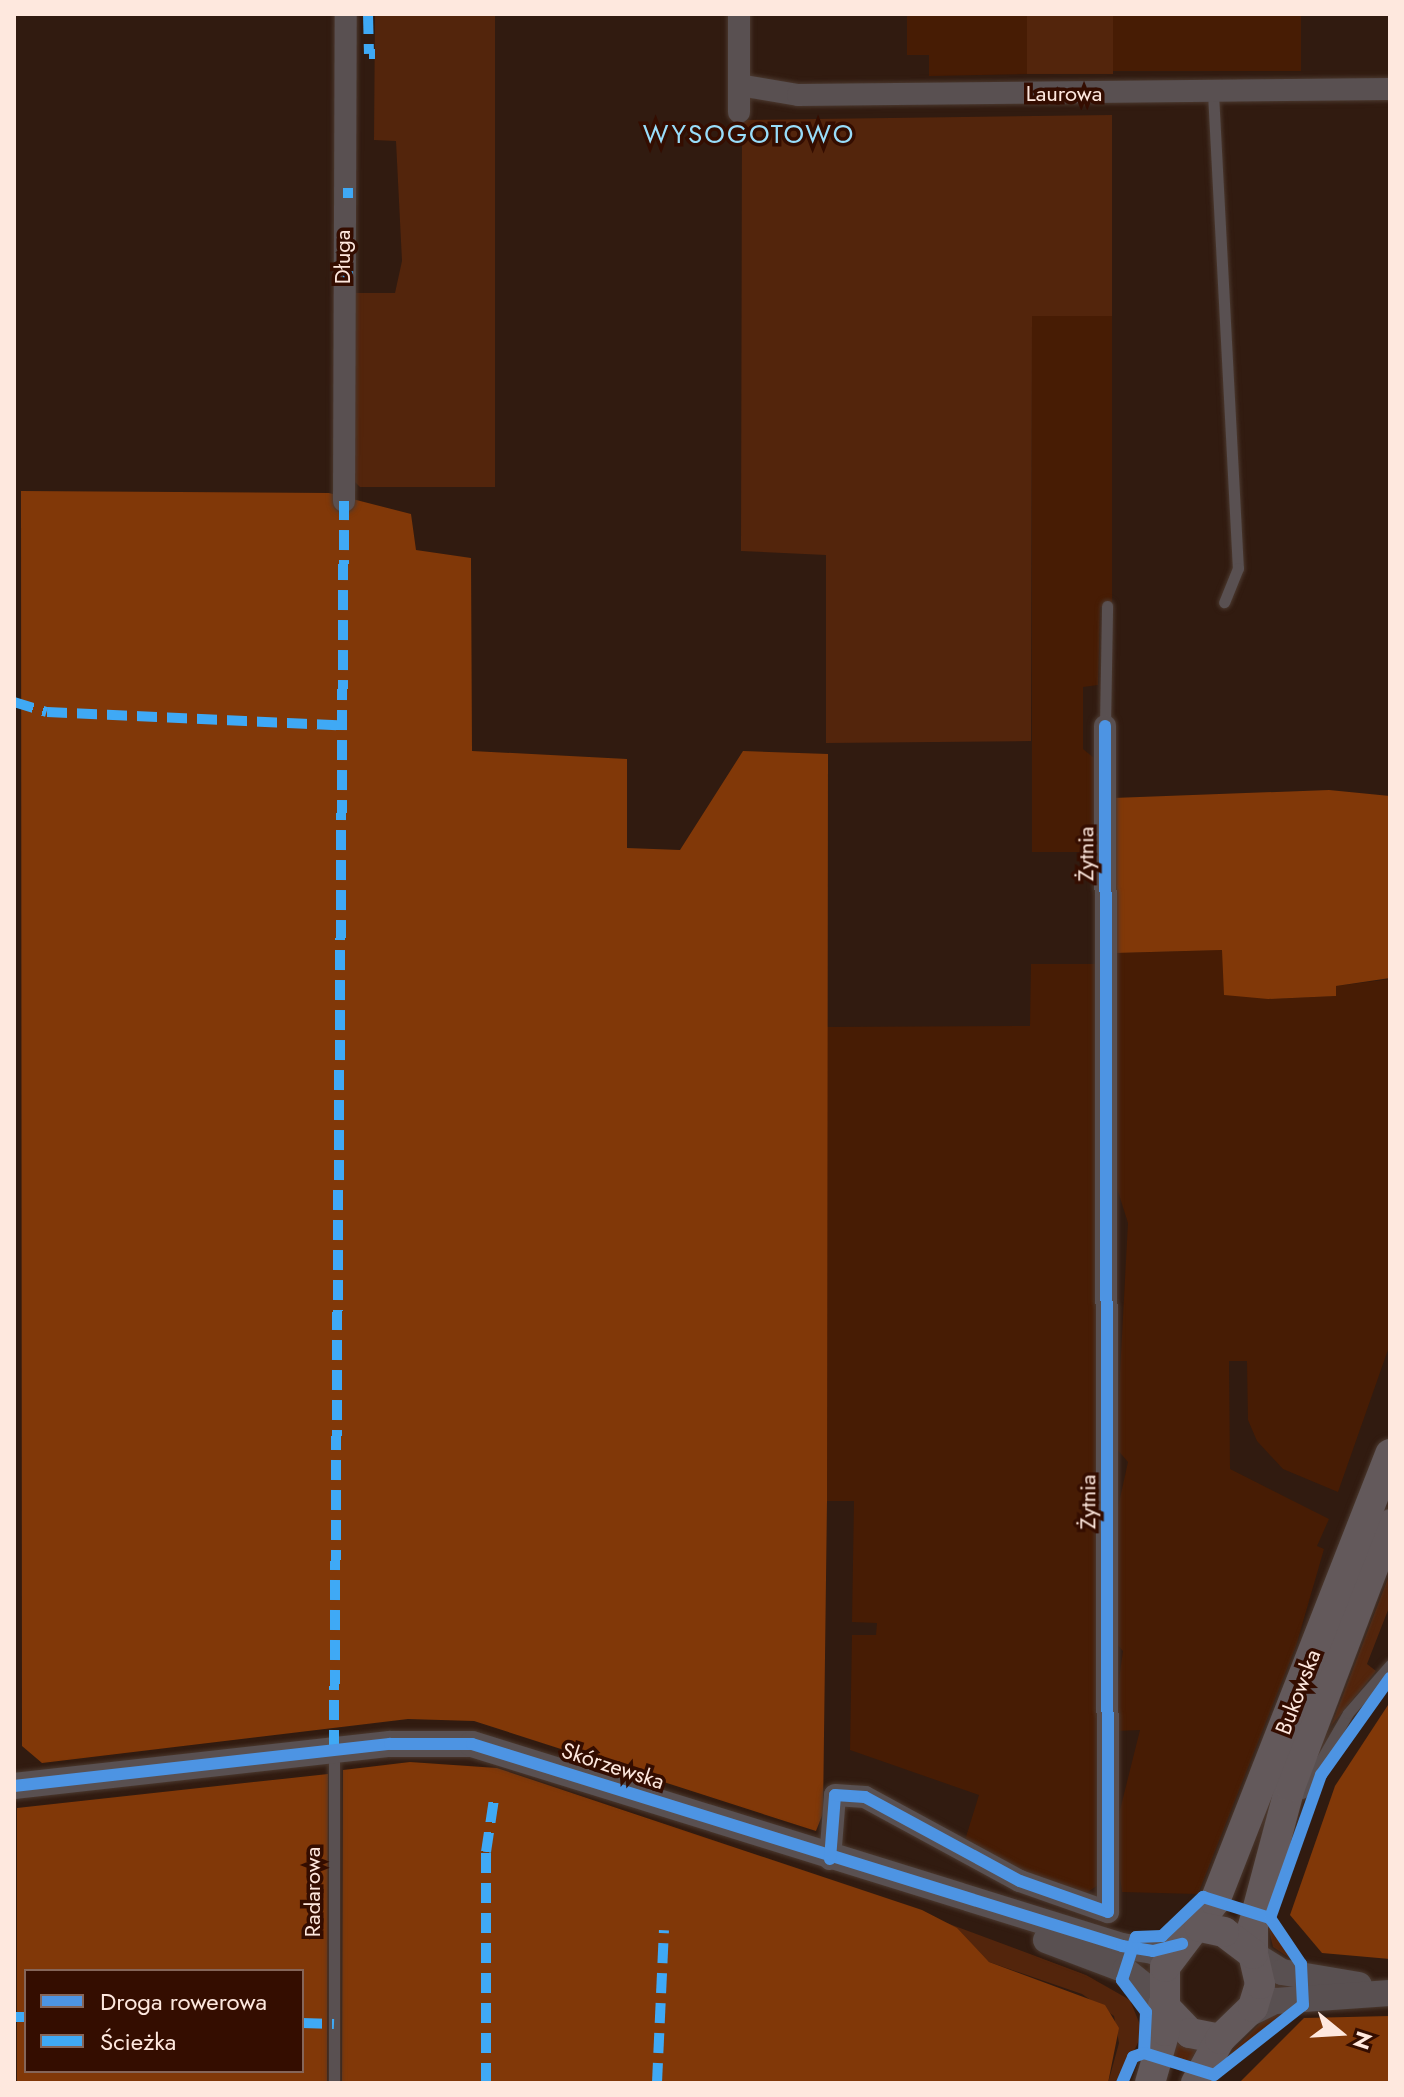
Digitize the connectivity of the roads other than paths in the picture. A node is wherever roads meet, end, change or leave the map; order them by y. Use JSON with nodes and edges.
{"nodes":[{"id":1,"x":346,"y":14,"type":"edge"},
{"id":2,"x":739,"y":14,"type":"edge"},
{"id":3,"x":739,"y":85,"type":"junction"},
{"id":4,"x":1390,"y":89,"type":"edge"},
{"id":5,"x":1213,"y":93,"type":"junction"},
{"id":6,"x":739,"y":112,"type":"dead end"},
{"id":7,"x":344,"y":501,"type":"dead end"},
{"id":8,"x":1224,"y":602,"type":"dead end"},
{"id":9,"x":1107,"y":606,"type":"dead end"},
{"id":10,"x":1105,"y":726,"type":"joint"},
{"id":11,"x":1390,"y":1454,"type":"edge"},
{"id":12,"x":1390,"y":1524,"type":"edge"},
{"id":13,"x":1389,"y":1666,"type":"edge"},
{"id":14,"x":334,"y":1750,"type":"junction"},
{"id":15,"x":14,"y":1786,"type":"edge"},
{"id":16,"x":1270,"y":1858,"type":"junction"},
{"id":17,"x":830,"y":1859,"type":"junction"},
{"id":18,"x":913,"y":1887,"type":"junction"},
{"id":19,"x":1108,"y":1912,"type":"junction"},
{"id":20,"x":1191,"y":1936,"type":"junction"},
{"id":21,"x":1107,"y":1942,"type":"junction"},
{"id":22,"x":1253,"y":1954,"type":"junction"},
{"id":23,"x":1390,"y":1992,"type":"edge"},
{"id":24,"x":1162,"y":2002,"type":"junction"},
{"id":25,"x":1248,"y":2014,"type":"junction"},
{"id":26,"x":1220,"y":2039,"type":"junction"},
{"id":27,"x":334,"y":2083,"type":"edge"},
{"id":28,"x":1150,"y":2083,"type":"edge"},
{"id":29,"x":1196,"y":2083,"type":"edge"}],
"edges":[{"from":1,"to":7,"type":"street","name":"Długa"},
{"from":2,"to":3,"type":"street"},
{"from":3,"to":5,"type":"street","name":"Laurowa"},
{"from":3,"to":6,"type":"street"},
{"from":4,"to":5,"type":"street","name":"Laurowa"},
{"from":5,"to":8,"type":"lane"},
{"from":9,"to":10,"type":"lane"},
{"from":10,"to":19,"type":"street","name":"Żytnia"},
{"from":11,"to":20,"type":"main road","name":"Bukowska"},
{"from":12,"to":16,"type":"main road","name":"Bukowska"},
{"from":13,"to":16,"type":"lane"},
{"from":14,"to":15,"type":"street","name":"Skórzewska"},
{"from":14,"to":17,"type":"street","name":"Skórzewska"},
{"from":14,"to":27,"type":"lane","name":"Radarowa"},
{"from":16,"to":22,"type":"main road","name":"Bukowska"},
{"from":17,"to":18,"type":"street","name":"Skórzewska"},
{"from":17,"to":19,"type":"street"},
{"from":18,"to":21,"type":"street","name":"Skórzewska"},
{"from":18,"to":24,"type":"street","name":"Skórzewska"},
{"from":19,"to":21,"type":"lane"},
{"from":20,"to":21,"type":"street","name":"Skórzewska"},
{"from":20,"to":22,"type":"main road"},
{"from":20,"to":24,"type":"main road"},
{"from":22,"to":23,"type":"street"},
{"from":22,"to":25,"type":"main road"},
{"from":23,"to":25,"type":"street"},
{"from":24,"to":26,"type":"main road"},
{"from":24,"to":28,"type":"main road"},
{"from":25,"to":26,"type":"main road"},
{"from":26,"to":29,"type":"main road"}]}
